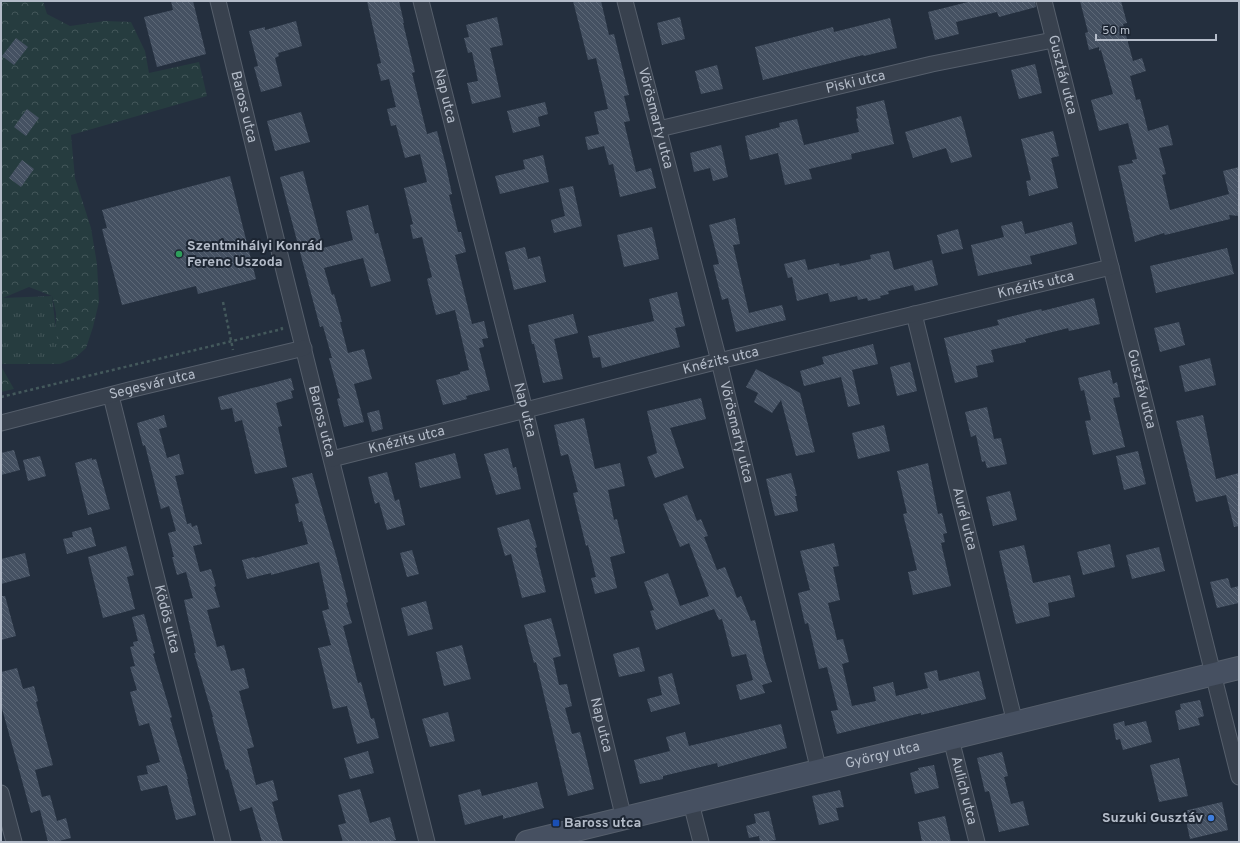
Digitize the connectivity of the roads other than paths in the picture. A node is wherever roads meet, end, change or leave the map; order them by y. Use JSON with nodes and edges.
{"nodes":[{"id":1,"x":218,"y":1,"type":"edge"},
{"id":2,"x":421,"y":1,"type":"edge"},
{"id":3,"x":625,"y":1,"type":"edge"},
{"id":4,"x":1044,"y":1,"type":"edge"},
{"id":5,"x":1053,"y":40,"type":"junction"},
{"id":6,"x":659,"y":129,"type":"junction"},
{"id":7,"x":1111,"y":268,"type":"junction"},
{"id":8,"x":914,"y":314,"type":"junction"},
{"id":9,"x":304,"y":348,"type":"junction"},
{"id":10,"x":719,"y":361,"type":"junction"},
{"id":11,"x":111,"y":396,"type":"junction"},
{"id":12,"x":525,"y":410,"type":"junction"},
{"id":13,"x":1,"y":423,"type":"edge"},
{"id":14,"x":332,"y":459,"type":"junction"},
{"id":15,"x":1239,"y":668,"type":"edge"},
{"id":16,"x":1213,"y":675,"type":"junction"},
{"id":17,"x":1015,"y":723,"type":"junction"},
{"id":18,"x":951,"y":739,"type":"junction"},
{"id":19,"x":819,"y":771,"type":"junction"},
{"id":20,"x":1239,"y":777,"type":"edge"},
{"id":21,"x":1,"y":793,"type":"edge"},
{"id":22,"x":691,"y":803,"type":"junction"},
{"id":23,"x":624,"y":819,"type":"junction"},
{"id":24,"x":14,"y":842,"type":"edge"},
{"id":25,"x":223,"y":842,"type":"edge"},
{"id":26,"x":428,"y":842,"type":"edge"},
{"id":27,"x":527,"y":842,"type":"edge"},
{"id":28,"x":701,"y":842,"type":"edge"},
{"id":29,"x":977,"y":842,"type":"edge"}],
"edges":[{"from":1,"to":9,"type":"street","name":"Baross utca"},
{"from":2,"to":12,"type":"street","name":"Nap utca"},
{"from":3,"to":6,"type":"street","name":"Vörösmarty utca"},
{"from":4,"to":5,"type":"street","name":"Gusztáv utca"},
{"from":5,"to":6,"type":"street","name":"Piski utca"},
{"from":5,"to":7,"type":"street","name":"Gusztáv utca"},
{"from":6,"to":10,"type":"street","name":"Vörösmarty utca"},
{"from":7,"to":8,"type":"street","name":"Knézits utca"},
{"from":7,"to":16,"type":"street","name":"Gusztáv utca"},
{"from":8,"to":10,"type":"street","name":"Knézits utca"},
{"from":8,"to":17,"type":"street","name":"Aurél utca"},
{"from":9,"to":11,"type":"street","name":"Segesvár utca"},
{"from":9,"to":14,"type":"street","name":"Baross utca"},
{"from":10,"to":12,"type":"street","name":"Knézits utca"},
{"from":10,"to":19,"type":"street","name":"Vörösmarty utca"},
{"from":11,"to":13,"type":"street","name":"Segesvár utca"},
{"from":11,"to":25,"type":"street","name":"Ködös utca"},
{"from":12,"to":14,"type":"street","name":"Knézits utca"},
{"from":12,"to":23,"type":"street","name":"Nap utca"},
{"from":14,"to":26,"type":"street","name":"Baross utca"},
{"from":15,"to":16,"type":"street","name":"György utca"},
{"from":16,"to":17,"type":"street","name":"György utca"},
{"from":16,"to":20,"type":"street","name":"Gusztáv utca"},
{"from":17,"to":18,"type":"street","name":"György utca"},
{"from":18,"to":19,"type":"street","name":"György utca"},
{"from":18,"to":29,"type":"street","name":"Aulich utca"},
{"from":19,"to":22,"type":"street","name":"György utca"},
{"from":21,"to":24,"type":"street"},
{"from":22,"to":23,"type":"street","name":"György utca"},
{"from":22,"to":28,"type":"street"},
{"from":23,"to":27,"type":"street","name":"György utca"}]}
